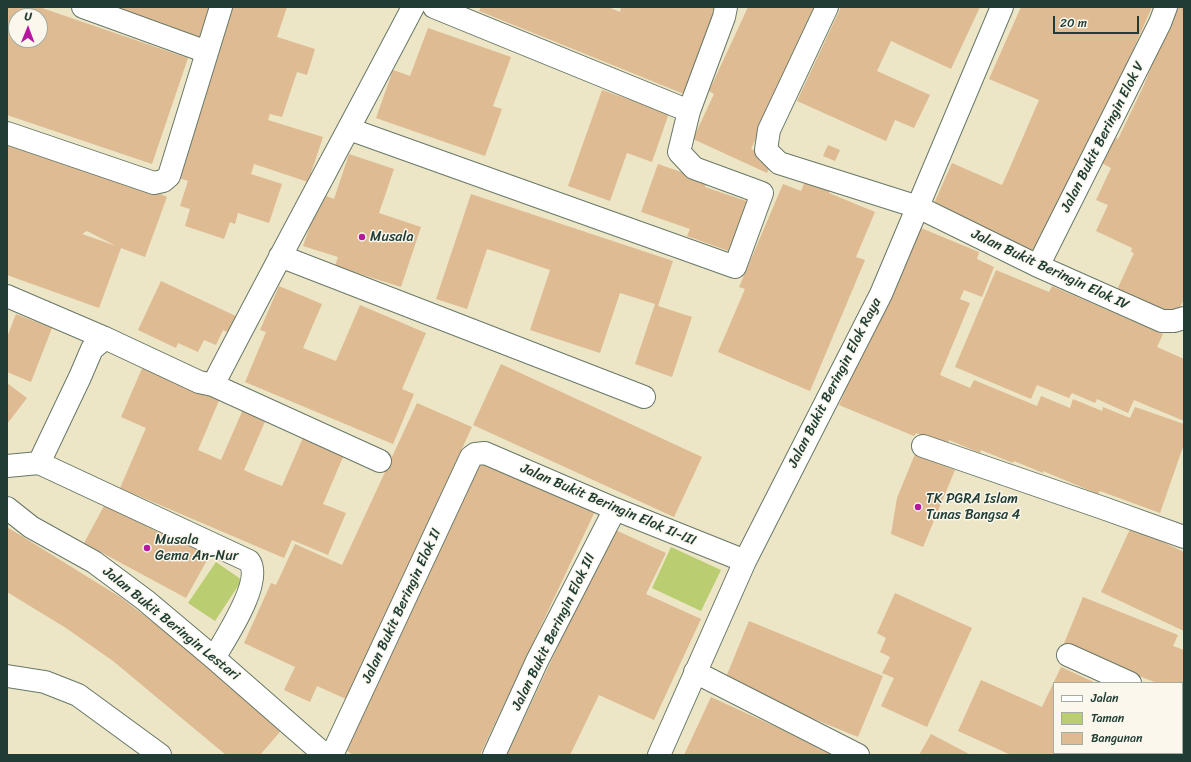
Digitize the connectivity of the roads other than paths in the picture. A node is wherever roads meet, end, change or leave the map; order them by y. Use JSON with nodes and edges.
{"nodes":[{"id":1,"x":83,"y":7,"type":"edge"},
{"id":2,"x":221,"y":7,"type":"edge"},
{"id":3,"x":413,"y":7,"type":"edge"},
{"id":4,"x":434,"y":7,"type":"edge"},
{"id":5,"x":726,"y":7,"type":"edge"},
{"id":6,"x":827,"y":7,"type":"edge"},
{"id":7,"x":1002,"y":7,"type":"edge"},
{"id":8,"x":1166,"y":7,"type":"edge"},
{"id":9,"x":207,"y":52,"type":"junction"},
{"id":10,"x":689,"y":111,"type":"junction"},
{"id":11,"x":349,"y":129,"type":"junction"},
{"id":12,"x":7,"y":133,"type":"edge"},
{"id":13,"x":918,"y":207,"type":"junction"},
{"id":14,"x":280,"y":256,"type":"junction"},
{"id":15,"x":1038,"y":266,"type":"junction"},
{"id":16,"x":7,"y":296,"type":"edge"},
{"id":17,"x":1184,"y":318,"type":"edge"},
{"id":18,"x":105,"y":338,"type":"junction"},
{"id":19,"x":212,"y":385,"type":"junction"},
{"id":20,"x":644,"y":397,"type":"dead end"},
{"id":21,"x":923,"y":446,"type":"dead end"},
{"id":22,"x":472,"y":457,"type":"joint"},
{"id":23,"x":380,"y":461,"type":"dead end"},
{"id":24,"x":39,"y":463,"type":"junction"},
{"id":25,"x":7,"y":466,"type":"edge"},
{"id":26,"x":7,"y":508,"type":"edge"},
{"id":27,"x":615,"y":509,"type":"junction"},
{"id":28,"x":1184,"y":537,"type":"edge"},
{"id":29,"x":745,"y":561,"type":"junction"},
{"id":30,"x":1068,"y":654,"type":"dead end"},
{"id":31,"x":214,"y":658,"type":"junction"},
{"id":32,"x":695,"y":672,"type":"junction"},
{"id":33,"x":7,"y":676,"type":"edge"},
{"id":34,"x":1128,"y":682,"type":"edge"},
{"id":35,"x":160,"y":755,"type":"edge"},
{"id":36,"x":325,"y":755,"type":"edge"},
{"id":37,"x":332,"y":755,"type":"edge"},
{"id":38,"x":494,"y":755,"type":"edge"},
{"id":39,"x":659,"y":755,"type":"edge"},
{"id":40,"x":858,"y":755,"type":"edge"}],
"edges":[{"from":1,"to":9,"type":"street"},
{"from":2,"to":9,"type":"street"},
{"from":3,"to":11,"type":"street"},
{"from":4,"to":10,"type":"street"},
{"from":5,"to":10,"type":"street"},
{"from":6,"to":13,"type":"street","name":"Jalan Bukit Beringin Elok IV"},
{"from":7,"to":13,"type":"street","name":"Jalan Bukit Beringin Elok Raya"},
{"from":8,"to":15,"type":"street","name":"Jalan Bukit Beringin Elok V"},
{"from":9,"to":12,"type":"street"},
{"from":10,"to":11,"type":"street"},
{"from":11,"to":14,"type":"street"},
{"from":13,"to":15,"type":"street","name":"Jalan Bukit Beringin Elok IV"},
{"from":13,"to":29,"type":"street","name":"Jalan Bukit Beringin Elok Raya"},
{"from":14,"to":19,"type":"street"},
{"from":14,"to":20,"type":"street"},
{"from":15,"to":17,"type":"street","name":"Jalan Bukit Beringin Elok IV"},
{"from":16,"to":18,"type":"street"},
{"from":18,"to":19,"type":"street"},
{"from":18,"to":24,"type":"street"},
{"from":19,"to":23,"type":"street"},
{"from":21,"to":28,"type":"street"},
{"from":22,"to":27,"type":"street","name":"Jalan Bukit Beringin Elok II-III"},
{"from":22,"to":37,"type":"street","name":"Jalan Bukit Beringin Elok II"},
{"from":24,"to":25,"type":"street"},
{"from":24,"to":31,"type":"street"},
{"from":26,"to":31,"type":"street","name":"Jalan Bukit Beringin Lestari"},
{"from":27,"to":29,"type":"street","name":"Jalan Bukit Beringin Elok II-III"},
{"from":27,"to":38,"type":"street","name":"Jalan Bukit Beringin Elok III"},
{"from":29,"to":32,"type":"street","name":"Jalan Bukit Beringin Elok Raya"},
{"from":30,"to":34,"type":"street"},
{"from":31,"to":36,"type":"street","name":"Jalan Bukit Beringin Lestari"},
{"from":32,"to":39,"type":"street","name":"Jalan Bukit Beringin Elok Raya"},
{"from":32,"to":40,"type":"street"},
{"from":33,"to":35,"type":"street"}]}
